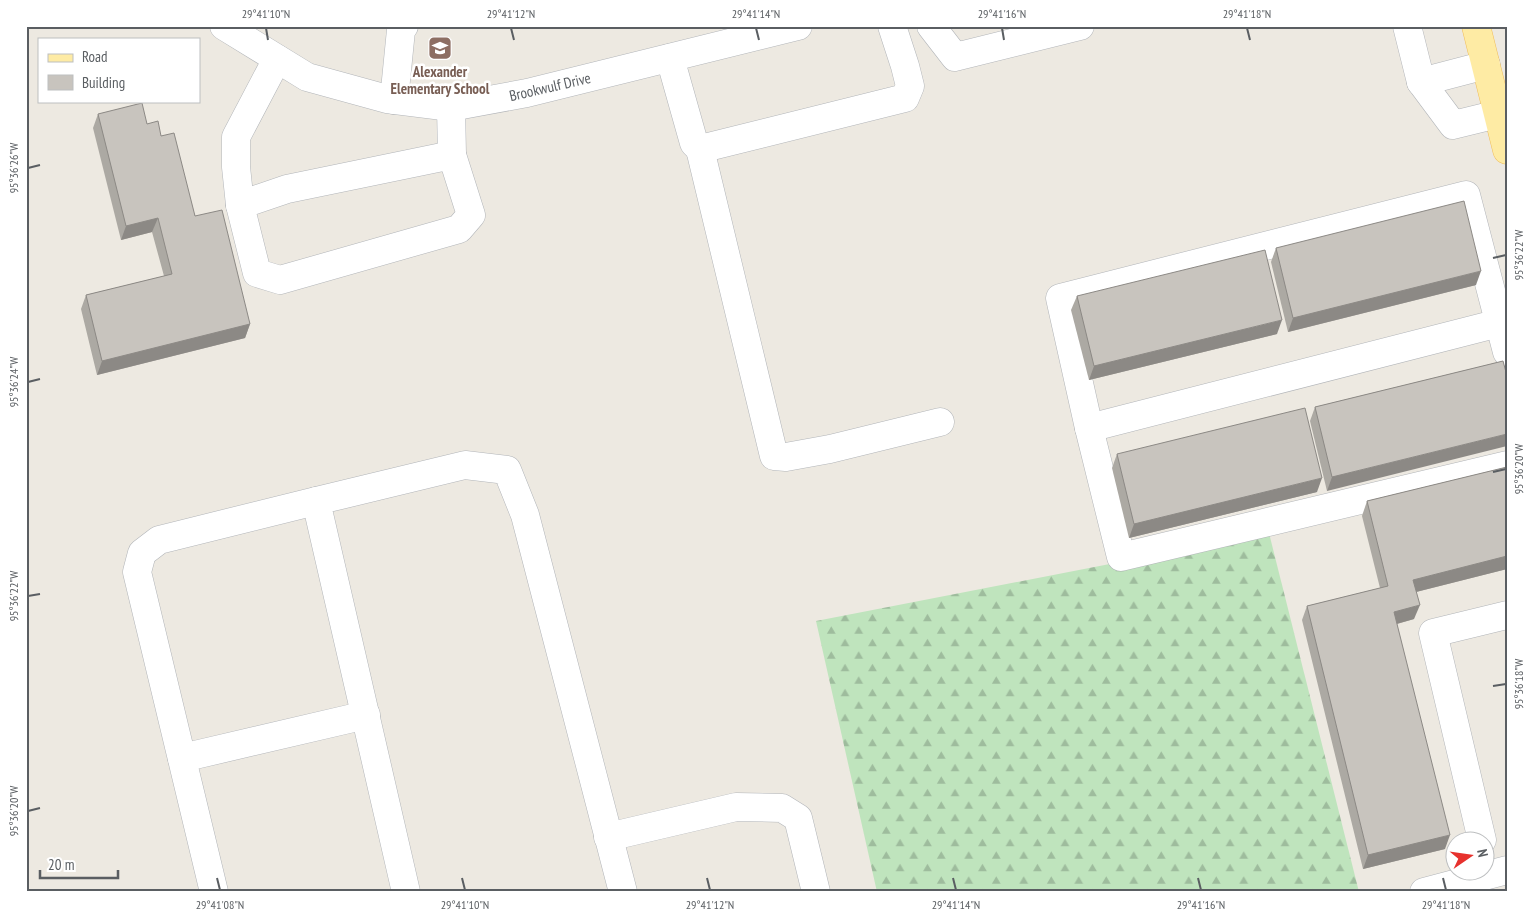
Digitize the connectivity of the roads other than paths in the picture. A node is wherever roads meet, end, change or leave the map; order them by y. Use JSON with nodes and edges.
{"nodes":[{"id":1,"x":404,"y":26,"type":"edge"},
{"id":2,"x":798,"y":26,"type":"edge"},
{"id":3,"x":892,"y":26,"type":"edge"},
{"id":4,"x":931,"y":26,"type":"edge"},
{"id":5,"x":1080,"y":26,"type":"edge"},
{"id":6,"x":1407,"y":26,"type":"edge"},
{"id":7,"x":1476,"y":26,"type":"edge"},
{"id":8,"x":232,"y":29,"type":"edge"},
{"id":9,"x":721,"y":36,"type":"edge"},
{"id":10,"x":670,"y":58,"type":"junction"},
{"id":11,"x":277,"y":59,"type":"junction"},
{"id":12,"x":1486,"y":65,"type":"junction"},
{"id":13,"x":1421,"y":82,"type":"junction"},
{"id":14,"x":394,"y":100,"type":"junction"},
{"id":15,"x":451,"y":107,"type":"junction"},
{"id":16,"x":1498,"y":114,"type":"junction"},
{"id":17,"x":700,"y":149,"type":"junction"},
{"id":18,"x":1507,"y":150,"type":"edge"},
{"id":19,"x":452,"y":155,"type":"junction"},
{"id":20,"x":240,"y":205,"type":"junction"},
{"id":21,"x":1504,"y":322,"type":"edge"},
{"id":22,"x":1507,"y":352,"type":"edge"},
{"id":23,"x":940,"y":422,"type":"dead end"},
{"id":24,"x":1089,"y":428,"type":"junction"},
{"id":25,"x":1507,"y":465,"type":"edge"},
{"id":26,"x":316,"y":501,"type":"junction"},
{"id":27,"x":1507,"y":615,"type":"edge"},
{"id":28,"x":366,"y":715,"type":"junction"},
{"id":29,"x":182,"y":758,"type":"junction"},
{"id":30,"x":1480,"y":830,"type":"edge"},
{"id":31,"x":608,"y":837,"type":"junction"},
{"id":32,"x":1468,"y":880,"type":"edge"},
{"id":33,"x":214,"y":892,"type":"edge"},
{"id":34,"x":406,"y":892,"type":"edge"},
{"id":35,"x":623,"y":892,"type":"edge"},
{"id":36,"x":816,"y":892,"type":"edge"},
{"id":37,"x":1424,"y":892,"type":"edge"}],
"edges":[{"from":1,"to":14,"type":"street"},
{"from":2,"to":9,"type":"street","name":"Brookwulf Drive"},
{"from":3,"to":17,"type":"street"},
{"from":4,"to":5,"type":"street"},
{"from":6,"to":13,"type":"street"},
{"from":7,"to":12,"type":"main road"},
{"from":8,"to":11,"type":"street","name":"Brookwulf Drive"},
{"from":9,"to":10,"type":"street","name":"Brookwulf Drive"},
{"from":10,"to":15,"type":"street","name":"Brookwulf Drive"},
{"from":10,"to":17,"type":"street"},
{"from":11,"to":14,"type":"street","name":"Brookwulf Drive"},
{"from":11,"to":20,"type":"street"},
{"from":12,"to":13,"type":"street"},
{"from":12,"to":16,"type":"main road"},
{"from":13,"to":16,"type":"street"},
{"from":14,"to":15,"type":"street","name":"Brookwulf Drive"},
{"from":15,"to":19,"type":"street"},
{"from":16,"to":18,"type":"main road"},
{"from":17,"to":23,"type":"street"},
{"from":19,"to":20,"type":"street"},
{"from":19,"to":20,"type":"street"},
{"from":21,"to":22,"type":"street"},
{"from":21,"to":24,"type":"street"},
{"from":21,"to":24,"type":"street"},
{"from":24,"to":25,"type":"street"},
{"from":26,"to":28,"type":"street"},
{"from":26,"to":29,"type":"street"},
{"from":26,"to":31,"type":"street"},
{"from":27,"to":30,"type":"street"},
{"from":28,"to":29,"type":"street"},
{"from":28,"to":34,"type":"street"},
{"from":29,"to":33,"type":"street"},
{"from":31,"to":35,"type":"street"},
{"from":31,"to":36,"type":"street"},
{"from":32,"to":37,"type":"street"}]}
